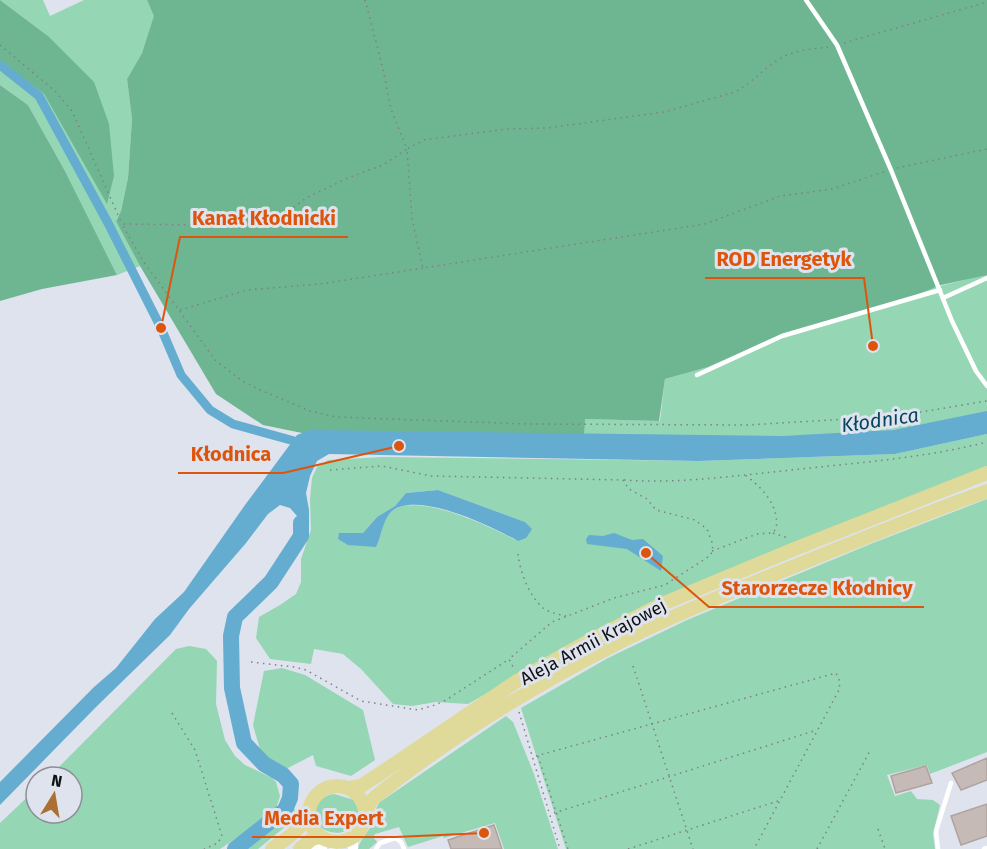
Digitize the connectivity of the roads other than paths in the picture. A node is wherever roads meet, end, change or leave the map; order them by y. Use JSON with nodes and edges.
{"nodes":[{"id":1,"x":806,"y":0,"type":"edge"},
{"id":2,"x":987,"y":278,"type":"edge"},
{"id":3,"x":940,"y":290,"type":"junction"},
{"id":4,"x":943,"y":298,"type":"junction"},
{"id":5,"x":698,"y":375,"type":"dead end"},
{"id":6,"x":987,"y":386,"type":"edge"},
{"id":7,"x":987,"y":473,"type":"edge"},
{"id":8,"x":987,"y":491,"type":"edge"},
{"id":9,"x":951,"y":783,"type":"dead end"},
{"id":10,"x":349,"y":788,"type":"junction"},
{"id":11,"x":309,"y":813,"type":"junction"},
{"id":12,"x":366,"y":814,"type":"junction"},
{"id":13,"x":353,"y":843,"type":"edge"},
{"id":14,"x":328,"y":844,"type":"edge"},
{"id":15,"x":272,"y":849,"type":"edge"},
{"id":16,"x":300,"y":849,"type":"edge"},
{"id":17,"x":376,"y":849,"type":"edge"},
{"id":18,"x":404,"y":849,"type":"edge"},
{"id":19,"x":938,"y":849,"type":"edge"}],
"edges":[{"from":1,"to":3,"type":"lane"},
{"from":2,"to":4,"type":"lane"},
{"from":3,"to":4,"type":"lane"},
{"from":3,"to":5,"type":"lane"},
{"from":4,"to":6,"type":"lane"},
{"from":7,"to":10,"type":"main road","name":"Aleja Armii Krajowej"},
{"from":8,"to":12,"type":"main road","name":"Aleja Armii Krajowej"},
{"from":9,"to":19,"type":"lane"},
{"from":10,"to":11,"type":"main road"},
{"from":10,"to":12,"type":"main road"},
{"from":11,"to":14,"type":"main road"},
{"from":11,"to":15,"type":"main road"},
{"from":12,"to":13,"type":"main road"},
{"from":13,"to":14,"type":"main road"},
{"from":14,"to":16,"type":"main road"},
{"from":17,"to":18,"type":"lane"}]}
